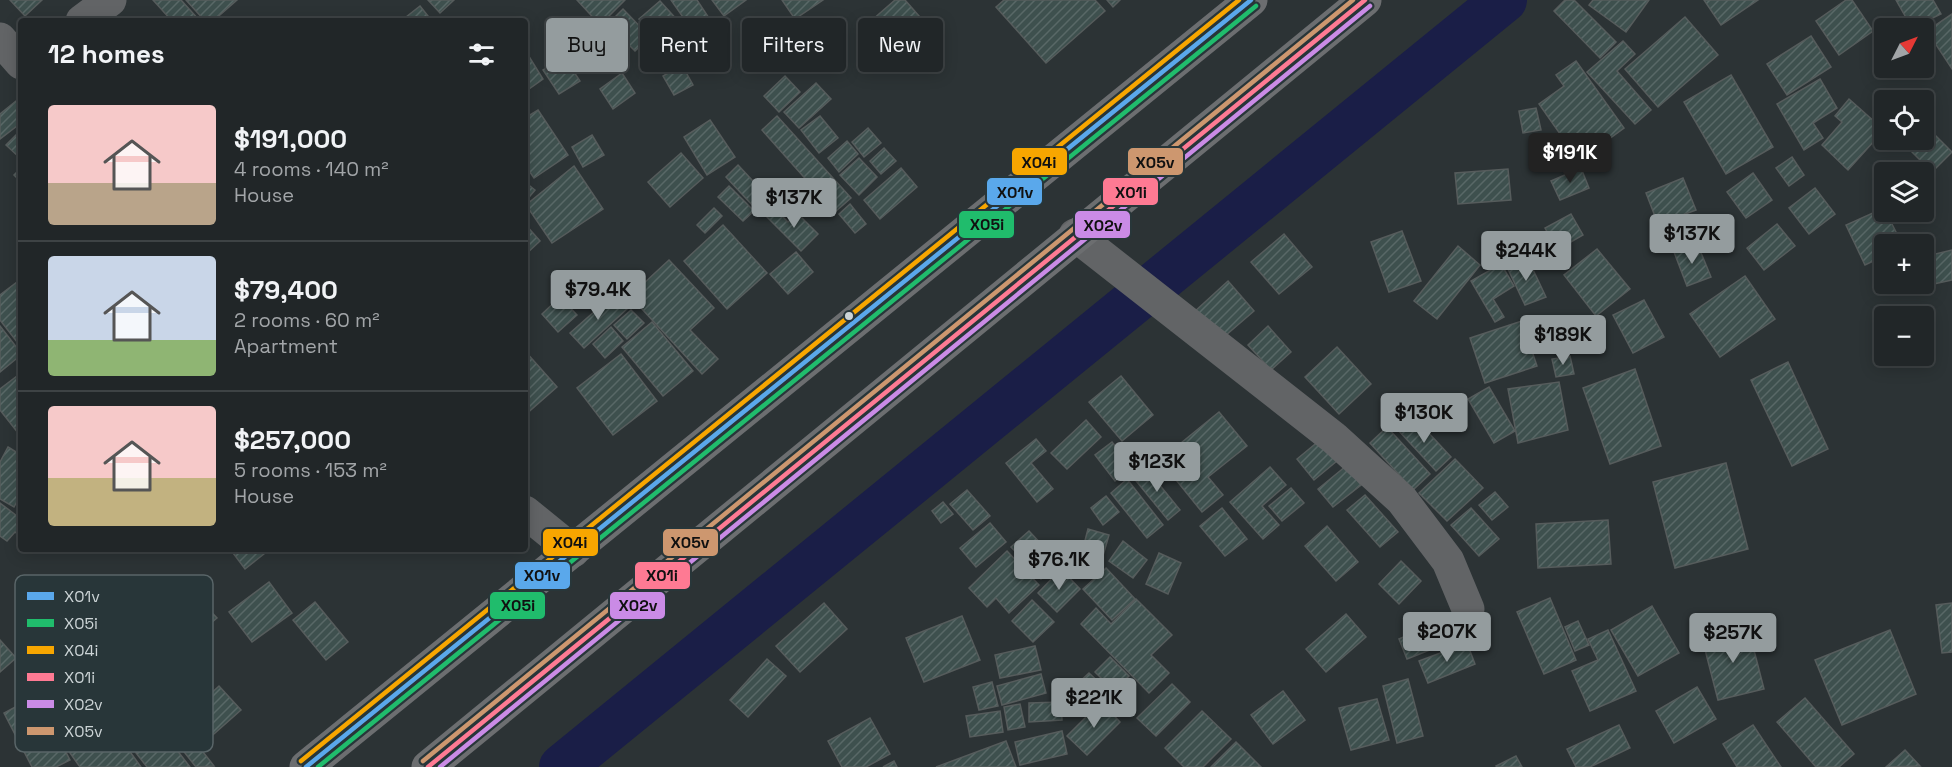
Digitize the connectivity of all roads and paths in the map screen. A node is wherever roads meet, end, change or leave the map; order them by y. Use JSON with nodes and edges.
{"nodes":[{"id":1,"x":110,"y":0,"type":"edge"},
{"id":2,"x":1251,"y":0,"type":"edge"},
{"id":3,"x":1365,"y":0,"type":"edge"},
{"id":4,"x":86,"y":18,"type":"edge"},
{"id":5,"x":0,"y":39,"type":"edge"},
{"id":6,"x":18,"y":61,"type":"edge"},
{"id":7,"x":18,"y":67,"type":"edge"},
{"id":8,"x":0,"y":82,"type":"edge"},
{"id":9,"x":1076,"y":235,"type":"junction"},
{"id":10,"x":528,"y":514,"type":"edge"},
{"id":11,"x":573,"y":551,"type":"junction"},
{"id":12,"x":1468,"y":609,"type":"dead end"},
{"id":13,"x":306,"y":767,"type":"edge"},
{"id":14,"x":428,"y":767,"type":"edge"}],
"edges":[{"from":1,"to":4,"type":"street"},
{"from":2,"to":11,"type":"main road"},
{"from":3,"to":9,"type":"main road"},
{"from":5,"to":6,"type":"street"},
{"from":7,"to":8,"type":"street"},
{"from":9,"to":12,"type":"street"},
{"from":9,"to":14,"type":"main road"},
{"from":10,"to":11,"type":"street"},
{"from":11,"to":13,"type":"main road"}]}
